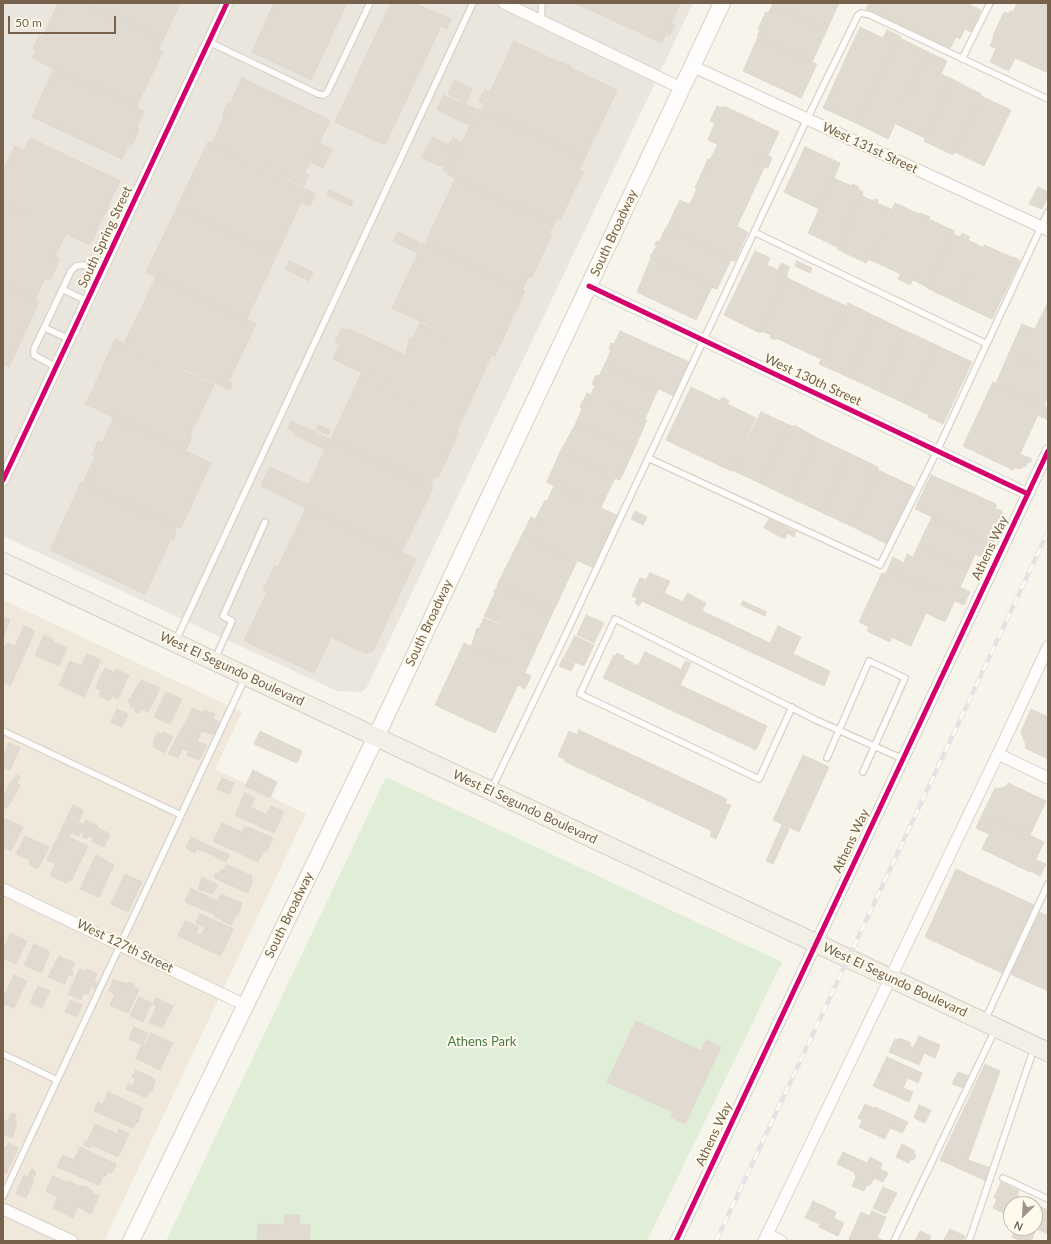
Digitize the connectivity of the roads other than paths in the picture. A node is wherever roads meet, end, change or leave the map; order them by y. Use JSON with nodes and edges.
{"nodes":[{"id":1,"x":227,"y":3,"type":"edge"},
{"id":2,"x":370,"y":3,"type":"edge"},
{"id":3,"x":473,"y":3,"type":"edge"},
{"id":4,"x":504,"y":3,"type":"edge"},
{"id":5,"x":542,"y":3,"type":"edge"},
{"id":6,"x":722,"y":3,"type":"edge"},
{"id":7,"x":990,"y":3,"type":"edge"},
{"id":8,"x":541,"y":21,"type":"junction"},
{"id":9,"x":209,"y":42,"type":"junction"},
{"id":10,"x":962,"y":59,"type":"junction"},
{"id":11,"x":692,"y":66,"type":"junction"},
{"id":12,"x":681,"y":88,"type":"junction"},
{"id":13,"x":1048,"y":99,"type":"edge"},
{"id":14,"x":807,"y":119,"type":"junction"},
{"id":15,"x":1048,"y":212,"type":"edge"},
{"id":16,"x":1045,"y":228,"type":"edge"},
{"id":17,"x":754,"y":232,"type":"junction"},
{"id":18,"x":101,"y":272,"type":"junction"},
{"id":19,"x":589,"y":286,"type":"junction"},
{"id":20,"x":62,"y":289,"type":"junction"},
{"id":21,"x":87,"y":301,"type":"junction"},
{"id":22,"x":45,"y":328,"type":"junction"},
{"id":23,"x":69,"y":339,"type":"junction"},
{"id":24,"x":703,"y":340,"type":"junction"},
{"id":25,"x":987,"y":344,"type":"junction"},
{"id":26,"x":56,"y":367,"type":"junction"},
{"id":27,"x":937,"y":451,"type":"junction"},
{"id":28,"x":1048,"y":451,"type":"edge"},
{"id":29,"x":648,"y":458,"type":"junction"},
{"id":30,"x":3,"y":480,"type":"edge"},
{"id":31,"x":1028,"y":494,"type":"junction"},
{"id":32,"x":265,"y":522,"type":"dead end"},
{"id":33,"x":3,"y":562,"type":"edge"},
{"id":34,"x":175,"y":642,"type":"junction"},
{"id":35,"x":1048,"y":647,"type":"edge"},
{"id":36,"x":214,"y":661,"type":"junction"},
{"id":37,"x":246,"y":676,"type":"junction"},
{"id":38,"x":792,"y":707,"type":"junction"},
{"id":39,"x":839,"y":730,"type":"junction"},
{"id":40,"x":3,"y":731,"type":"edge"},
{"id":41,"x":376,"y":737,"type":"junction"},
{"id":42,"x":875,"y":746,"type":"junction"},
{"id":43,"x":998,"y":754,"type":"junction"},
{"id":44,"x":827,"y":758,"type":"dead end"},
{"id":45,"x":903,"y":759,"type":"junction"},
{"id":46,"x":863,"y":772,"type":"dead end"},
{"id":47,"x":1048,"y":778,"type":"edge"},
{"id":48,"x":491,"y":791,"type":"junction"},
{"id":49,"x":181,"y":815,"type":"junction"},
{"id":50,"x":1048,"y":884,"type":"edge"},
{"id":51,"x":3,"y":888,"type":"edge"},
{"id":52,"x":815,"y":943,"type":"junction"},
{"id":53,"x":121,"y":944,"type":"junction"},
{"id":54,"x":891,"y":978,"type":"junction"},
{"id":55,"x":246,"y":1005,"type":"junction"},
{"id":56,"x":990,"y":1025,"type":"junction"},
{"id":57,"x":1042,"y":1049,"type":"edge"},
{"id":58,"x":3,"y":1054,"type":"edge"},
{"id":59,"x":57,"y":1080,"type":"junction"},
{"id":60,"x":1003,"y":1178,"type":"dead end"},
{"id":61,"x":3,"y":1196,"type":"edge"},
{"id":62,"x":1048,"y":1199,"type":"edge"},
{"id":63,"x":3,"y":1209,"type":"edge"},
{"id":64,"x":765,"y":1238,"type":"edge"},
{"id":65,"x":72,"y":1241,"type":"edge"},
{"id":66,"x":131,"y":1241,"type":"edge"},
{"id":67,"x":676,"y":1241,"type":"edge"},
{"id":68,"x":781,"y":1241,"type":"edge"},
{"id":69,"x":894,"y":1241,"type":"edge"},
{"id":70,"x":969,"y":1241,"type":"edge"}],
"edges":[{"from":1,"to":9,"type":"street","name":"South Spring Street"},
{"from":2,"to":9,"type":"lane"},
{"from":3,"to":34,"type":"lane"},
{"from":4,"to":8,"type":"street"},
{"from":5,"to":8,"type":"lane"},
{"from":6,"to":11,"type":"main road","name":"South Broadway"},
{"from":7,"to":10,"type":"lane"},
{"from":8,"to":12,"type":"street"},
{"from":9,"to":18,"type":"street","name":"South Spring Street"},
{"from":10,"to":13,"type":"lane"},
{"from":10,"to":14,"type":"lane"},
{"from":11,"to":12,"type":"main road","name":"South Broadway"},
{"from":11,"to":14,"type":"street","name":"West 131st Street"},
{"from":12,"to":19,"type":"main road","name":"South Broadway"},
{"from":14,"to":16,"type":"street","name":"West 131st Street"},
{"from":14,"to":17,"type":"lane"},
{"from":15,"to":16,"type":"lane"},
{"from":16,"to":25,"type":"lane"},
{"from":17,"to":24,"type":"lane"},
{"from":17,"to":25,"type":"lane"},
{"from":18,"to":20,"type":"lane"},
{"from":18,"to":21,"type":"street","name":"South Spring Street"},
{"from":19,"to":24,"type":"street","name":"West 130th Street"},
{"from":19,"to":41,"type":"main road","name":"South Broadway"},
{"from":20,"to":21,"type":"lane"},
{"from":20,"to":22,"type":"lane"},
{"from":21,"to":23,"type":"street","name":"South Spring Street"},
{"from":22,"to":23,"type":"lane"},
{"from":22,"to":26,"type":"lane"},
{"from":23,"to":26,"type":"street","name":"South Spring Street"},
{"from":24,"to":27,"type":"street","name":"West 130th Street"},
{"from":24,"to":29,"type":"lane"},
{"from":25,"to":27,"type":"lane"},
{"from":26,"to":30,"type":"street","name":"South Spring Street"},
{"from":27,"to":29,"type":"lane"},
{"from":27,"to":31,"type":"street","name":"West 130th Street"},
{"from":28,"to":31,"type":"street","name":"Athens Way"},
{"from":29,"to":48,"type":"lane"},
{"from":31,"to":45,"type":"street","name":"Athens Way"},
{"from":32,"to":36,"type":"lane"},
{"from":33,"to":34,"type":"main road","name":"West El Segundo Boulevard"},
{"from":34,"to":36,"type":"main road","name":"West El Segundo Boulevard"},
{"from":35,"to":43,"type":"street"},
{"from":36,"to":37,"type":"main road","name":"West El Segundo Boulevard"},
{"from":37,"to":41,"type":"main road","name":"West El Segundo Boulevard"},
{"from":37,"to":49,"type":"lane"},
{"from":38,"to":38,"type":"lane"},
{"from":38,"to":39,"type":"lane"},
{"from":39,"to":42,"type":"lane"},
{"from":39,"to":42,"type":"lane"},
{"from":39,"to":44,"type":"lane"},
{"from":40,"to":49,"type":"lane"},
{"from":41,"to":48,"type":"main road","name":"West El Segundo Boulevard"},
{"from":41,"to":55,"type":"main road","name":"South Broadway"},
{"from":42,"to":45,"type":"lane"},
{"from":42,"to":46,"type":"lane"},
{"from":43,"to":47,"type":"street"},
{"from":43,"to":54,"type":"street"},
{"from":45,"to":52,"type":"street","name":"Athens Way"},
{"from":48,"to":52,"type":"main road","name":"West El Segundo Boulevard"},
{"from":49,"to":53,"type":"lane"},
{"from":50,"to":56,"type":"lane"},
{"from":51,"to":53,"type":"street","name":"West 127th Street"},
{"from":52,"to":54,"type":"main road","name":"West El Segundo Boulevard"},
{"from":52,"to":67,"type":"street","name":"Athens Way"},
{"from":53,"to":55,"type":"street","name":"West 127th Street"},
{"from":53,"to":59,"type":"lane"},
{"from":54,"to":56,"type":"main road","name":"West El Segundo Boulevard"},
{"from":54,"to":64,"type":"street"},
{"from":55,"to":66,"type":"main road","name":"South Broadway"},
{"from":56,"to":57,"type":"main road","name":"West El Segundo Boulevard"},
{"from":56,"to":69,"type":"lane"},
{"from":57,"to":70,"type":"lane"},
{"from":58,"to":59,"type":"lane"},
{"from":59,"to":61,"type":"lane"},
{"from":60,"to":62,"type":"lane"},
{"from":63,"to":65,"type":"street"},
{"from":64,"to":68,"type":"street"}]}
